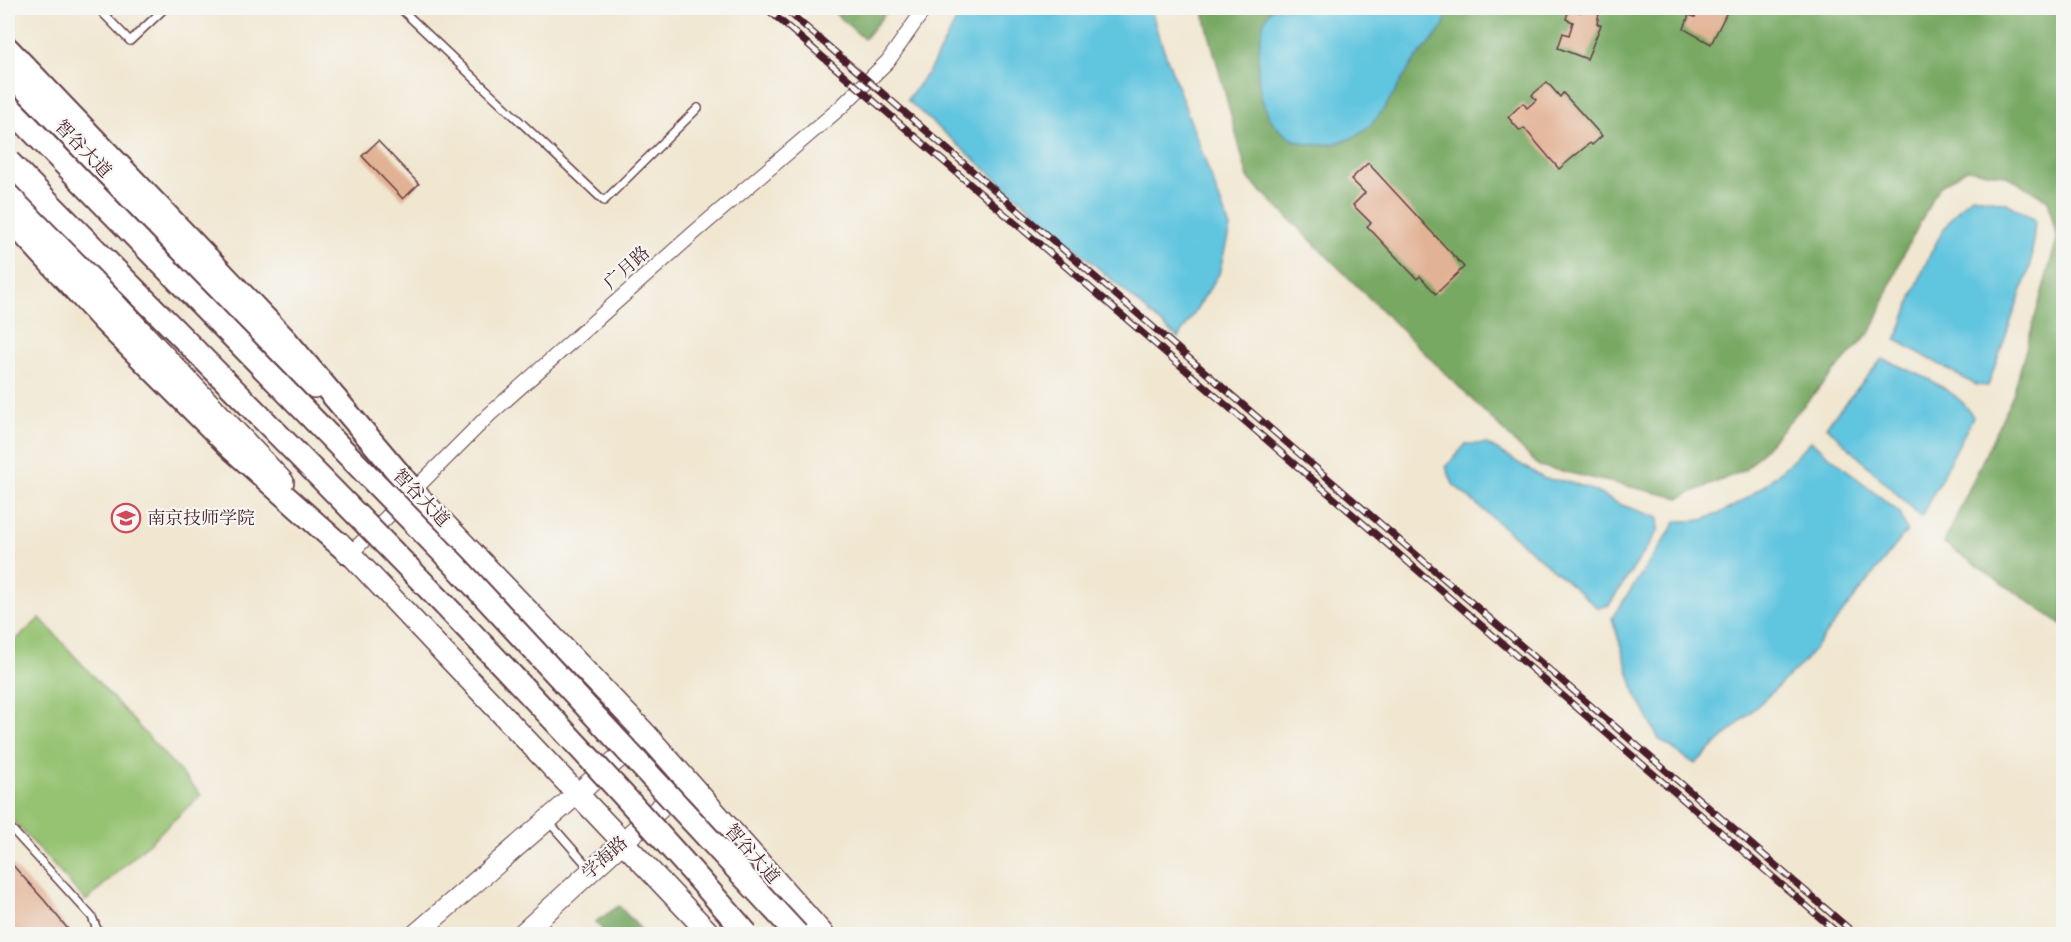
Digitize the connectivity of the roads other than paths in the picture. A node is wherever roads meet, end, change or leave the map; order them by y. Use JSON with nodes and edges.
{"nodes":[{"id":1,"x":98,"y":8,"type":"edge"},
{"id":2,"x":165,"y":8,"type":"edge"},
{"id":3,"x":400,"y":8,"type":"edge"},
{"id":4,"x":925,"y":8,"type":"edge"},
{"id":5,"x":8,"y":50,"type":"edge"},
{"id":6,"x":8,"y":72,"type":"edge"},
{"id":7,"x":8,"y":106,"type":"edge"},
{"id":8,"x":698,"y":108,"type":"dead end"},
{"id":9,"x":8,"y":161,"type":"edge"},
{"id":10,"x":8,"y":190,"type":"edge"},
{"id":11,"x":8,"y":217,"type":"edge"},
{"id":12,"x":412,"y":489,"type":"junction"},
{"id":13,"x":350,"y":554,"type":"junction"},
{"id":14,"x":645,"y":734,"type":"junction"},
{"id":15,"x":689,"y":782,"type":"junction"},
{"id":16,"x":577,"y":795,"type":"junction"},
{"id":17,"x":547,"y":819,"type":"junction"},
{"id":18,"x":8,"y":825,"type":"edge"},
{"id":19,"x":623,"y":841,"type":"junction"},
{"id":20,"x":591,"y":870,"type":"junction"},
{"id":21,"x":99,"y":934,"type":"edge"},
{"id":22,"x":416,"y":934,"type":"edge"},
{"id":23,"x":522,"y":934,"type":"edge"},
{"id":24,"x":710,"y":934,"type":"edge"},
{"id":25,"x":747,"y":934,"type":"edge"},
{"id":26,"x":797,"y":934,"type":"edge"},
{"id":27,"x":823,"y":934,"type":"edge"}],
"edges":[{"from":1,"to":2,"type":"lane"},
{"from":3,"to":8,"type":"lane"},
{"from":4,"to":12,"type":"street","name":"广月路"},
{"from":5,"to":12,"type":"highway"},
{"from":6,"to":12,"type":"main road","name":"智谷大道"},
{"from":7,"to":26,"type":"highway","name":"智谷大道","bridge":true},
{"from":9,"to":25,"type":"highway","bridge":true},
{"from":10,"to":13,"type":"main road"},
{"from":11,"to":13,"type":"highway"},
{"from":12,"to":13,"type":"street","name":"广月路"},
{"from":12,"to":14,"type":"main road","name":"智谷大道"},
{"from":13,"to":16,"type":"main road"},
{"from":14,"to":15,"type":"main road","name":"智谷大道"},
{"from":14,"to":16,"type":"main road"},
{"from":15,"to":19,"type":"main road","name":"学海路"},
{"from":15,"to":27,"type":"main road","name":"智谷大道"},
{"from":16,"to":17,"type":"main road"},
{"from":16,"to":19,"type":"main road"},
{"from":17,"to":20,"type":"lane"},
{"from":17,"to":22,"type":"main road"},
{"from":18,"to":21,"type":"lane"},
{"from":19,"to":20,"type":"main road","name":"学海路"},
{"from":19,"to":24,"type":"main road"},
{"from":20,"to":23,"type":"main road","name":"学海路"}]}
